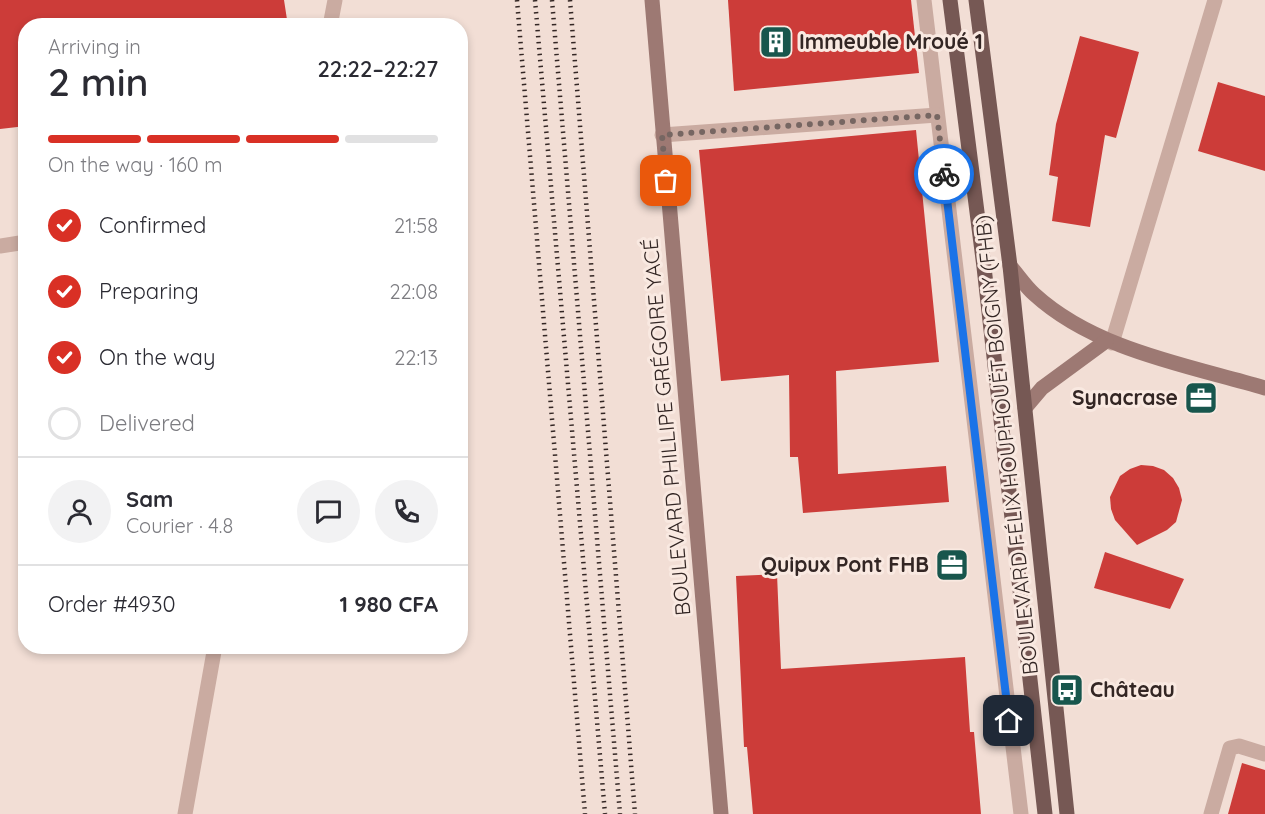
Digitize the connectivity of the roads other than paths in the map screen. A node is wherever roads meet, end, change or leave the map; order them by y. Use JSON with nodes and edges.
{"nodes":[{"id":1,"x":335,"y":0,"type":"edge"},
{"id":2,"x":652,"y":0,"type":"edge"},
{"id":3,"x":924,"y":0,"type":"edge"},
{"id":4,"x":950,"y":0,"type":"edge"},
{"id":5,"x":976,"y":0,"type":"edge"},
{"id":6,"x":1215,"y":0,"type":"edge"},
{"id":7,"x":332,"y":18,"type":"edge"},
{"id":8,"x":937,"y":115,"type":"junction"},
{"id":9,"x":662,"y":135,"type":"junction"},
{"id":10,"x":18,"y":243,"type":"edge"},
{"id":11,"x":0,"y":246,"type":"edge"},
{"id":12,"x":1010,"y":266,"type":"junction"},
{"id":13,"x":1109,"y":342,"type":"junction"},
{"id":14,"x":1265,"y":388,"type":"edge"},
{"id":15,"x":1025,"y":408,"type":"junction"},
{"id":16,"x":214,"y":654,"type":"edge"},
{"id":17,"x":1265,"y":754,"type":"edge"},
{"id":18,"x":185,"y":814,"type":"edge"},
{"id":19,"x":722,"y":814,"type":"edge"},
{"id":20,"x":1021,"y":814,"type":"edge"},
{"id":21,"x":1046,"y":814,"type":"edge"},
{"id":22,"x":1067,"y":814,"type":"edge"},
{"id":23,"x":1211,"y":814,"type":"edge"}],
"edges":[{"from":1,"to":7,"type":"street"},
{"from":2,"to":9,"type":"street","name":"BOULEVARD PHILLIPE GRÉGOIRE YACÉ"},
{"from":3,"to":8,"type":"street","name":"BOULEVARD FÉLIX HOUPHOUËT BOIGNY (FHB)"},
{"from":4,"to":21,"type":"main road","name":"BOULEVARD FÉLIX HOUPHOUËT BOIGNY (FHB)"},
{"from":5,"to":12,"type":"main road","name":"BOULEVARD FÉLIX HOUPHOUËT BOIGNY (FHB)"},
{"from":6,"to":13,"type":"street"},
{"from":8,"to":9,"type":"street"},
{"from":8,"to":20,"type":"street","name":"BOULEVARD FÉLIX HOUPHOUËT BOIGNY (FHB)"},
{"from":9,"to":19,"type":"street","name":"BOULEVARD PHILLIPE GRÉGOIRE YACÉ"},
{"from":10,"to":11,"type":"street"},
{"from":12,"to":13,"type":"street"},
{"from":12,"to":15,"type":"main road","name":"BOULEVARD FÉLIX HOUPHOUËT BOIGNY (FHB)"},
{"from":13,"to":14,"type":"street"},
{"from":13,"to":15,"type":"street"},
{"from":15,"to":22,"type":"main road","name":"BOULEVARD FÉLIX HOUPHOUËT BOIGNY (FHB)"},
{"from":16,"to":18,"type":"street"},
{"from":17,"to":23,"type":"street"}]}
